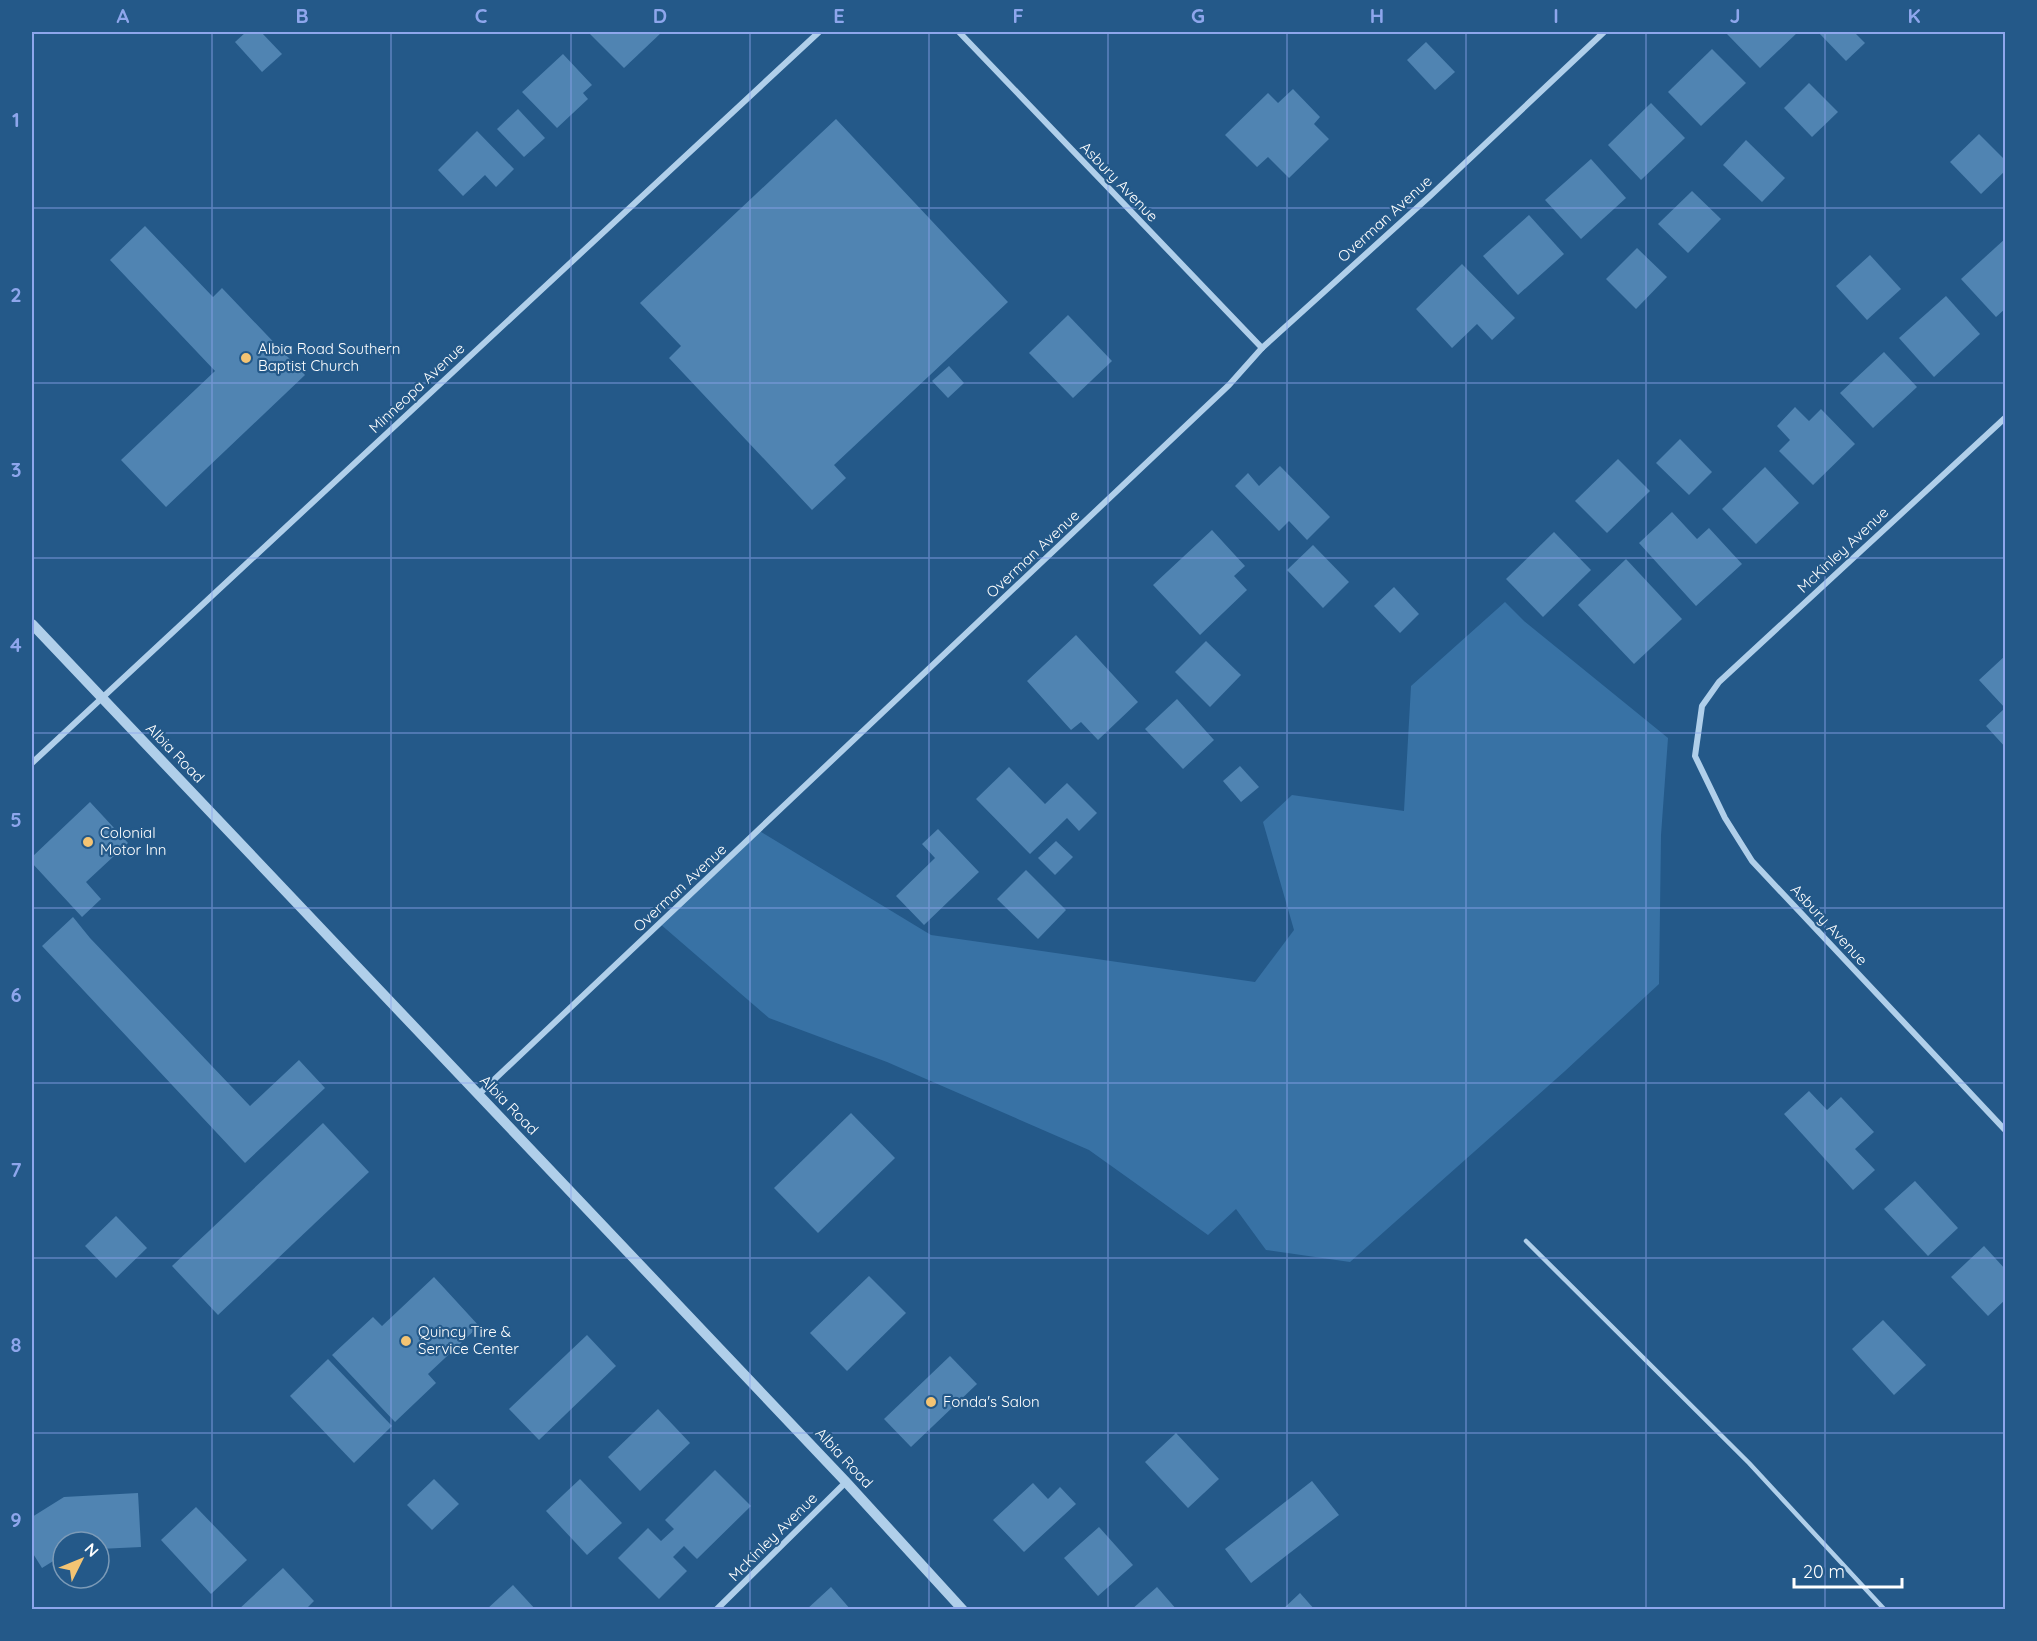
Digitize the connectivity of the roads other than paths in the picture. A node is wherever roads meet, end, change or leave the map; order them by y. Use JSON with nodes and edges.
{"nodes":[{"id":1,"x":819,"y":32,"type":"edge"},
{"id":2,"x":959,"y":32,"type":"edge"},
{"id":3,"x":1604,"y":32,"type":"edge"},
{"id":4,"x":1262,"y":348,"type":"junction"},
{"id":5,"x":2006,"y":417,"type":"edge"},
{"id":6,"x":32,"y":624,"type":"edge"},
{"id":7,"x":101,"y":697,"type":"junction"},
{"id":8,"x":1702,"y":706,"type":"joint"},
{"id":9,"x":32,"y":763,"type":"edge"},
{"id":10,"x":479,"y":1094,"type":"junction"},
{"id":11,"x":2006,"y":1131,"type":"edge"},
{"id":12,"x":1526,"y":1241,"type":"dead end"},
{"id":13,"x":846,"y":1482,"type":"junction"},
{"id":14,"x":716,"y":1610,"type":"edge"},
{"id":15,"x":963,"y":1610,"type":"edge"},
{"id":16,"x":1885,"y":1610,"type":"edge"}],
"edges":[{"from":1,"to":7,"type":"street","name":"Minneopa Avenue"},
{"from":2,"to":4,"type":"street","name":"Asbury Avenue"},
{"from":3,"to":4,"type":"street","name":"Overman Avenue"},
{"from":4,"to":10,"type":"street","name":"Overman Avenue"},
{"from":5,"to":8,"type":"street","name":"McKinley Avenue"},
{"from":6,"to":7,"type":"street","name":"Albia Road"},
{"from":7,"to":9,"type":"street","name":"Minneopa Avenue"},
{"from":7,"to":10,"type":"street","name":"Albia Road"},
{"from":8,"to":11,"type":"street","name":"Asbury Avenue"},
{"from":10,"to":13,"type":"street","name":"Albia Road"},
{"from":12,"to":16,"type":"lane"},
{"from":13,"to":14,"type":"street","name":"McKinley Avenue"},
{"from":13,"to":15,"type":"street","name":"Albia Road"}]}
